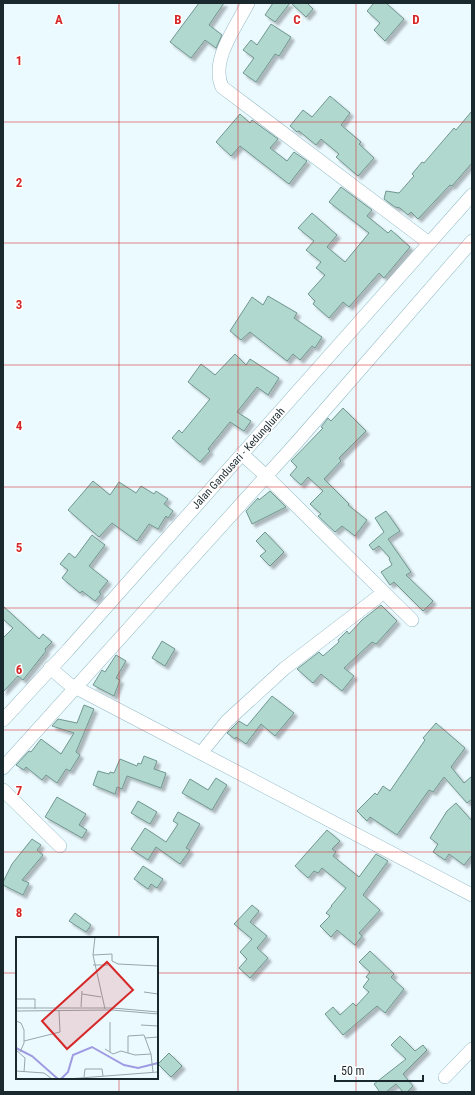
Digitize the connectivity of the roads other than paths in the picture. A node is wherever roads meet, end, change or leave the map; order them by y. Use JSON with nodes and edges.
{"nodes":[{"id":1,"x":248,"y":3,"type":"edge"},
{"id":2,"x":472,"y":195,"type":"edge"},
{"id":3,"x":472,"y":241,"type":"edge"},
{"id":4,"x":428,"y":243,"type":"junction"},
{"id":5,"x":246,"y":458,"type":"junction"},
{"id":6,"x":264,"y":474,"type":"junction"},
{"id":7,"x":383,"y":593,"type":"junction"},
{"id":8,"x":412,"y":620,"type":"dead end"},
{"id":9,"x":64,"y":679,"type":"junction"},
{"id":10,"x":3,"y":720,"type":"edge"},
{"id":11,"x":201,"y":753,"type":"junction"},
{"id":12,"x":3,"y":768,"type":"edge"},
{"id":13,"x":3,"y":790,"type":"edge"},
{"id":14,"x":60,"y":846,"type":"dead end"},
{"id":15,"x":472,"y":895,"type":"edge"},
{"id":16,"x":472,"y":1049,"type":"edge"},
{"id":17,"x":445,"y":1077,"type":"dead end"}],
"edges":[{"from":1,"to":4,"type":"street"},
{"from":2,"to":4,"type":"street","name":"Jalan Gandusari - Kedunglurah"},
{"from":3,"to":6,"type":"street"},
{"from":4,"to":5,"type":"street","name":"Jalan Gandusari - Kedunglurah"},
{"from":5,"to":6,"type":"street"},
{"from":5,"to":9,"type":"street","name":"Jalan Gandusari - Kedunglurah"},
{"from":6,"to":7,"type":"street"},
{"from":6,"to":9,"type":"street"},
{"from":7,"to":8,"type":"street"},
{"from":7,"to":11,"type":"street"},
{"from":9,"to":10,"type":"street","name":"Jalan Gandusari - Kedunglurah"},
{"from":9,"to":11,"type":"street"},
{"from":9,"to":12,"type":"street"},
{"from":11,"to":15,"type":"street"},
{"from":13,"to":14,"type":"street"},
{"from":16,"to":17,"type":"street"}]}
